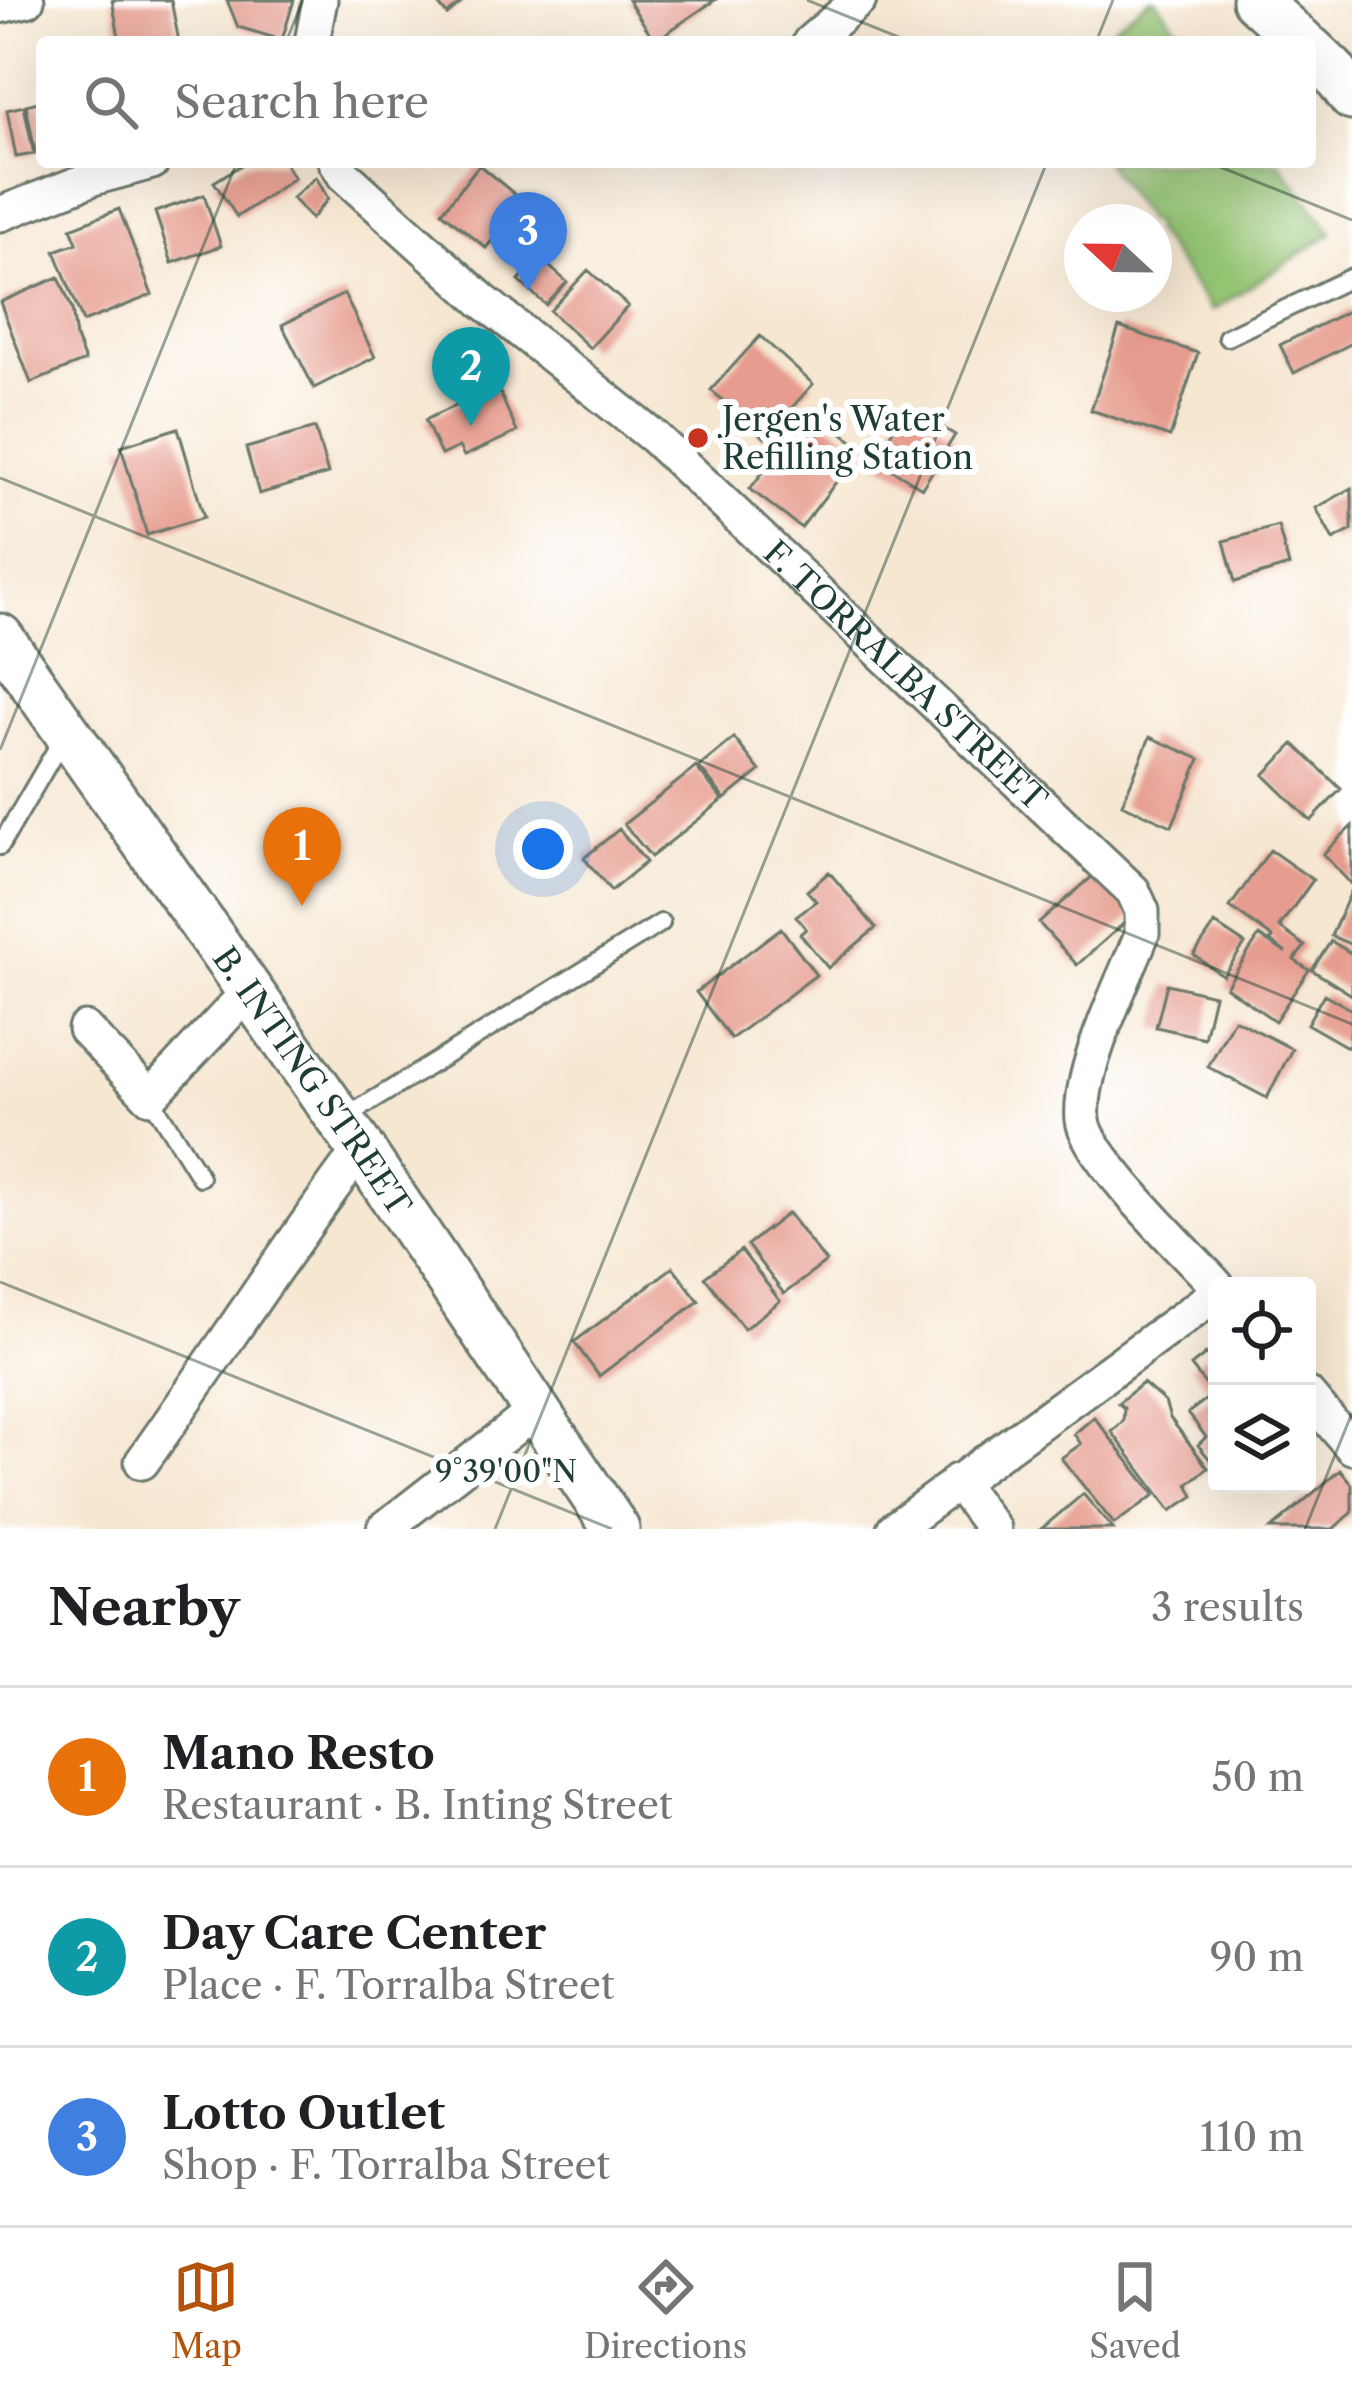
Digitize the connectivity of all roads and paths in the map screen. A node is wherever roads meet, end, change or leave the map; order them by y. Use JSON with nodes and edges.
{"nodes":[{"id":1,"x":27,"y":0,"type":"edge"},
{"id":2,"x":320,"y":0,"type":"edge"},
{"id":3,"x":859,"y":0,"type":"edge"},
{"id":4,"x":1255,"y":0,"type":"edge"},
{"id":5,"x":0,"y":6,"type":"edge"},
{"id":6,"x":313,"y":36,"type":"edge"},
{"id":7,"x":817,"y":36,"type":"edge"},
{"id":8,"x":1295,"y":36,"type":"edge"},
{"id":9,"x":1316,"y":57,"type":"edge"},
{"id":10,"x":1352,"y":97,"type":"edge"},
{"id":11,"x":130,"y":168,"type":"edge"},
{"id":12,"x":339,"y":168,"type":"edge"},
{"id":13,"x":0,"y":214,"type":"edge"},
{"id":14,"x":1352,"y":278,"type":"edge"},
{"id":15,"x":1228,"y":337,"type":"dead end"},
{"id":16,"x":0,"y":637,"type":"edge"},
{"id":17,"x":67,"y":732,"type":"junction"},
{"id":18,"x":0,"y":846,"type":"edge"},
{"id":19,"x":661,"y":923,"type":"dead end"},
{"id":20,"x":248,"y":992,"type":"junction"},
{"id":21,"x":85,"y":1030,"type":"dead end"},
{"id":22,"x":150,"y":1097,"type":"junction"},
{"id":23,"x":351,"y":1135,"type":"junction"},
{"id":24,"x":200,"y":1177,"type":"dead end"},
{"id":25,"x":1208,"y":1280,"type":"edge"},
{"id":26,"x":1208,"y":1297,"type":"edge"},
{"id":27,"x":1316,"y":1405,"type":"edge"},
{"id":28,"x":538,"y":1409,"type":"junction"},
{"id":29,"x":1352,"y":1447,"type":"edge"},
{"id":30,"x":142,"y":1462,"type":"dead end"},
{"id":31,"x":957,"y":1481,"type":"junction"},
{"id":32,"x":384,"y":1529,"type":"edge"},
{"id":33,"x":616,"y":1529,"type":"edge"},
{"id":34,"x":894,"y":1529,"type":"edge"},
{"id":35,"x":993,"y":1529,"type":"edge"}],
"edges":[{"from":1,"to":5,"type":"street"},
{"from":2,"to":6,"type":"street"},
{"from":3,"to":7,"type":"street"},
{"from":4,"to":8,"type":"street"},
{"from":9,"to":10,"type":"street"},
{"from":11,"to":13,"type":"street"},
{"from":12,"to":25,"type":"street","name":"F. TORRALBA STREET"},
{"from":14,"to":15,"type":"lane"},
{"from":16,"to":17,"type":"street","name":"B. INTING STREET"},
{"from":17,"to":18,"type":"lane"},
{"from":17,"to":20,"type":"street","name":"B. INTING STREET"},
{"from":19,"to":23,"type":"lane"},
{"from":20,"to":22,"type":"street"},
{"from":20,"to":23,"type":"street","name":"B. INTING STREET"},
{"from":21,"to":22,"type":"street"},
{"from":22,"to":24,"type":"lane"},
{"from":23,"to":28,"type":"street","name":"B. INTING STREET"},
{"from":23,"to":30,"type":"street"},
{"from":26,"to":31,"type":"street","name":"F. TORRALBA STREET"},
{"from":27,"to":29,"type":"street"},
{"from":28,"to":32,"type":"street"},
{"from":28,"to":33,"type":"street","name":"B. INTING STREET"},
{"from":31,"to":34,"type":"street","name":"F. TORRALBA STREET"},
{"from":31,"to":35,"type":"street"}]}
